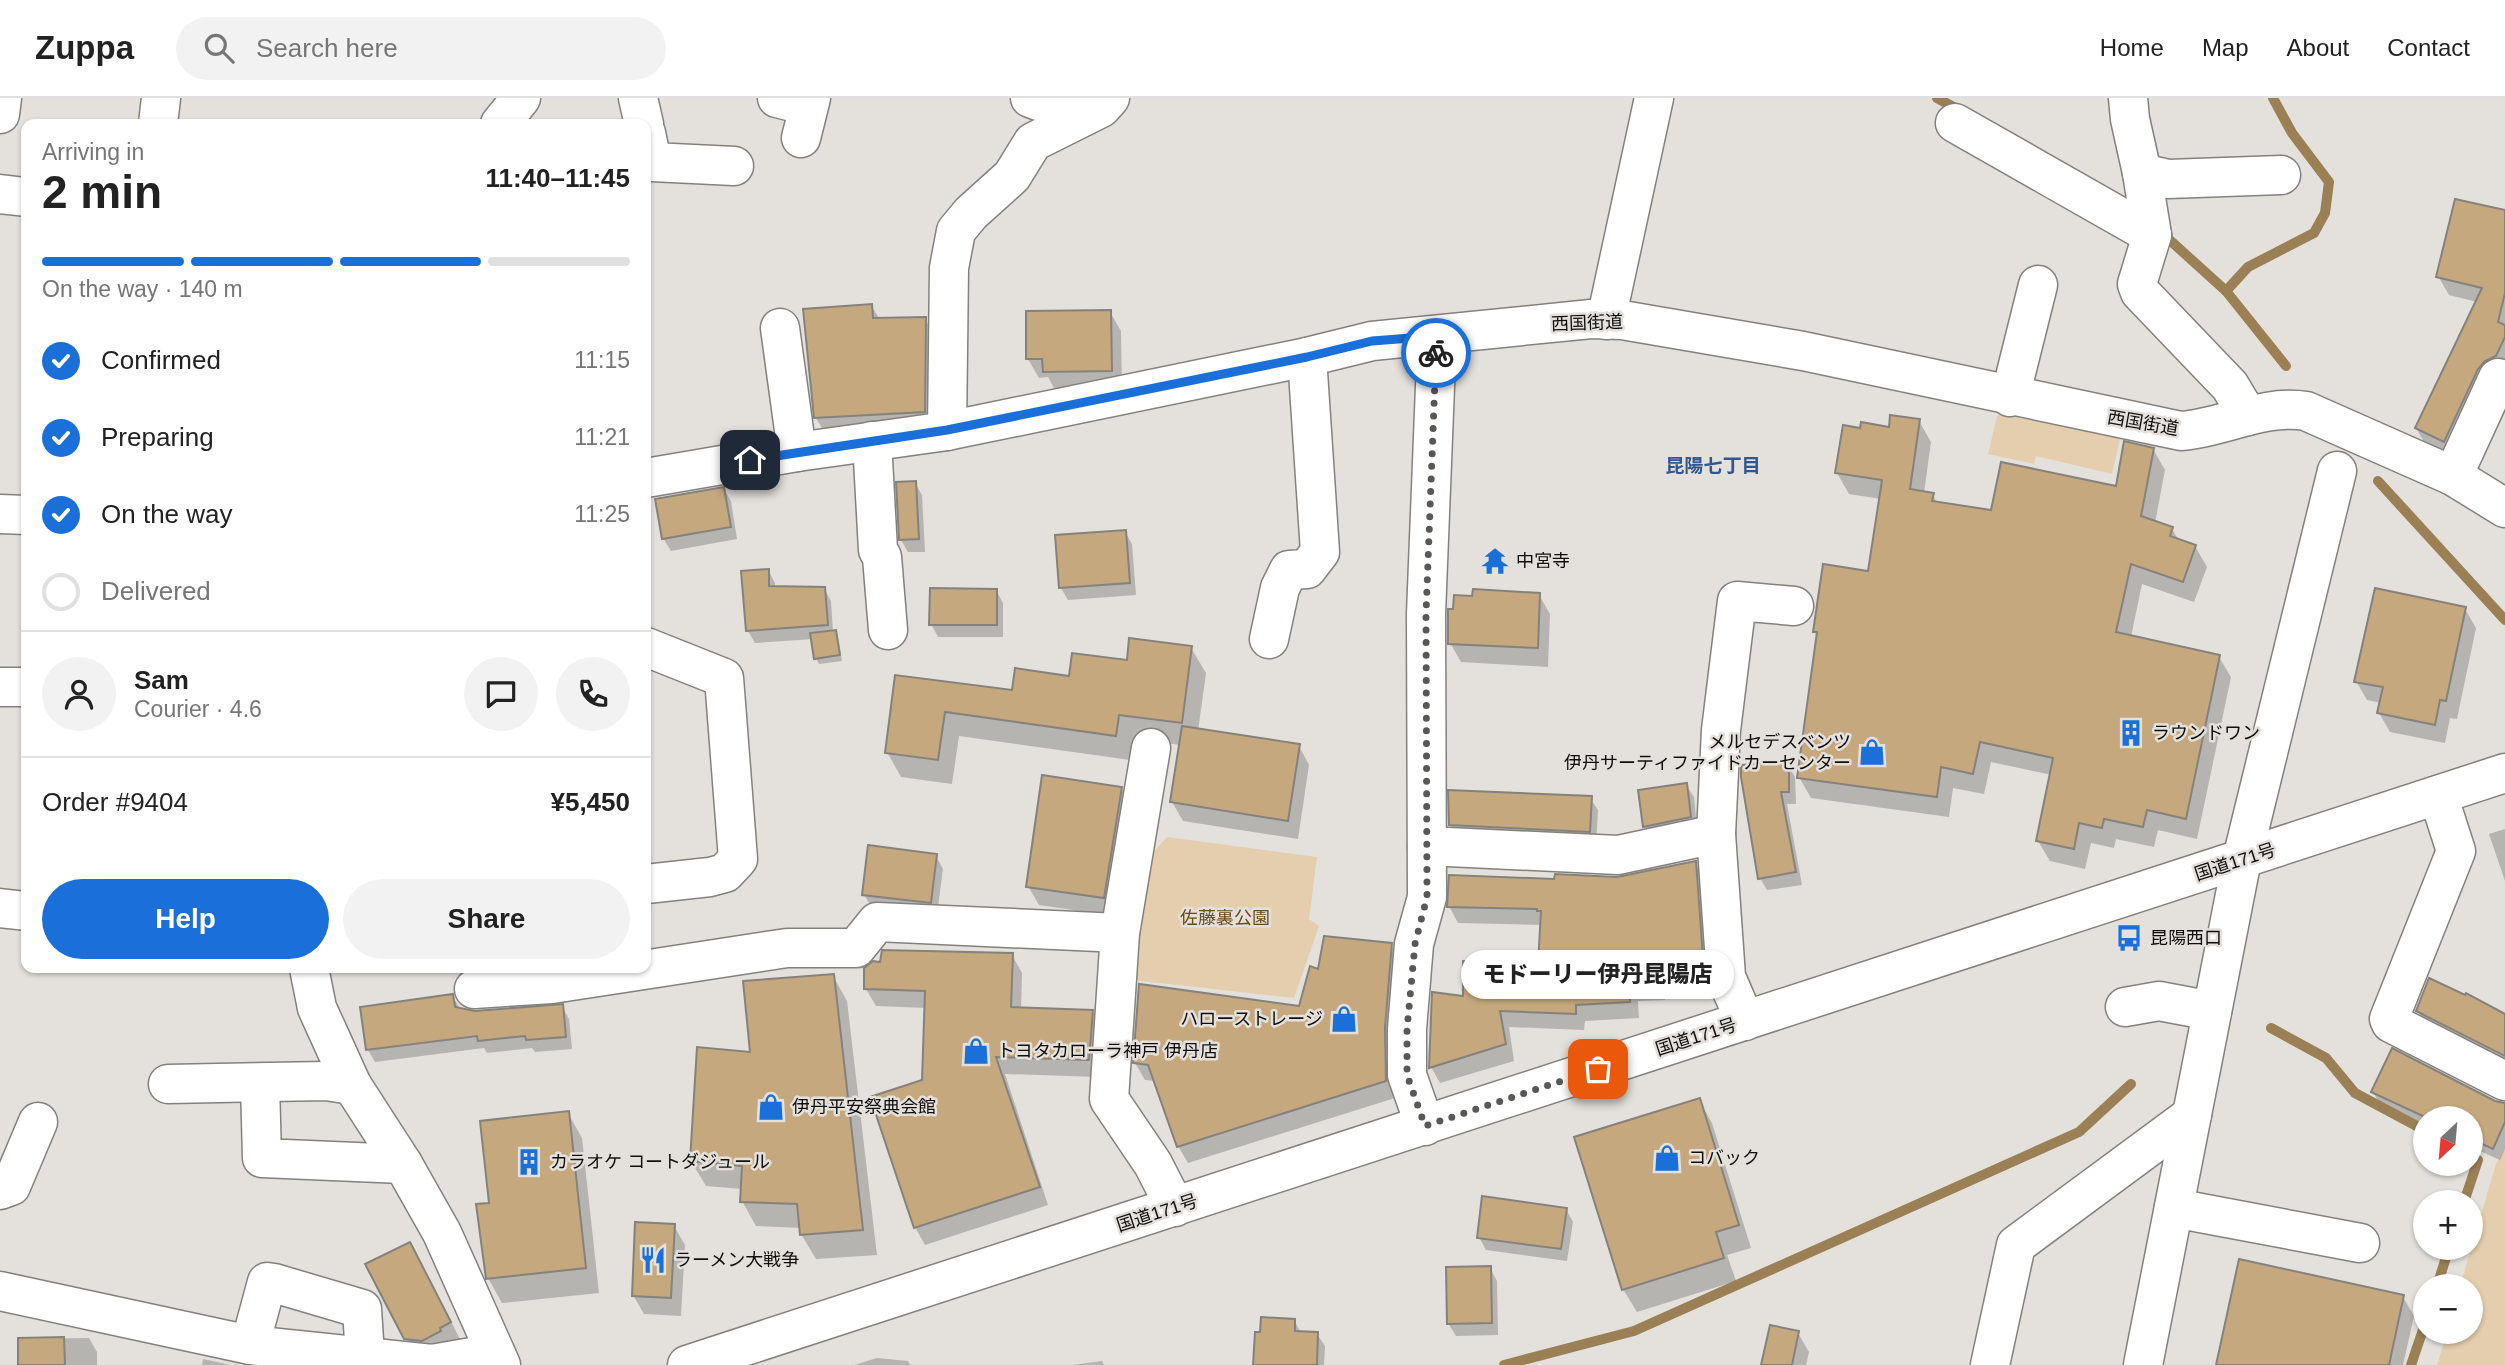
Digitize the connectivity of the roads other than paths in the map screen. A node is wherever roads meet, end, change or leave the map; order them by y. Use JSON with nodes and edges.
{"nodes":[{"id":1,"x":2,"y":98,"type":"edge"},
{"id":2,"x":161,"y":98,"type":"edge"},
{"id":3,"x":521,"y":98,"type":"edge"},
{"id":4,"x":638,"y":98,"type":"edge"},
{"id":5,"x":1030,"y":98,"type":"edge"},
{"id":6,"x":1654,"y":98,"type":"edge"},
{"id":7,"x":2128,"y":98,"type":"edge"},
{"id":8,"x":1096,"y":108,"type":"edge"},
{"id":9,"x":0,"y":114,"type":"edge"},
{"id":10,"x":159,"y":119,"type":"edge"},
{"id":11,"x":504,"y":119,"type":"edge"},
{"id":12,"x":643,"y":119,"type":"edge"},
{"id":13,"x":1955,"y":123,"type":"dead end"},
{"id":14,"x":651,"y":161,"type":"edge"},
{"id":15,"x":733,"y":166,"type":"dead end"},
{"id":16,"x":2142,"y":173,"type":"junction"},
{"id":17,"x":2281,"y":176,"type":"dead end"},
{"id":18,"x":0,"y":194,"type":"edge"},
{"id":19,"x":21,"y":196,"type":"edge"},
{"id":20,"x":2152,"y":235,"type":"junction"},
{"id":21,"x":2038,"y":285,"type":"dead end"},
{"id":22,"x":1606,"y":320,"type":"junction"},
{"id":23,"x":780,"y":328,"type":"dead end"},
{"id":24,"x":1437,"y":336,"type":"junction"},
{"id":25,"x":1307,"y":357,"type":"junction"},
{"id":26,"x":2498,"y":378,"type":"dead end"},
{"id":27,"x":2010,"y":397,"type":"junction"},
{"id":28,"x":2248,"y":416,"type":"junction"},
{"id":29,"x":947,"y":430,"type":"junction"},
{"id":30,"x":872,"y":441,"type":"junction"},
{"id":31,"x":797,"y":452,"type":"junction"},
{"id":32,"x":2337,"y":471,"type":"dead end"},
{"id":33,"x":2453,"y":476,"type":"junction"},
{"id":34,"x":651,"y":477,"type":"edge"},
{"id":35,"x":2505,"y":508,"type":"edge"},
{"id":36,"x":0,"y":514,"type":"edge"},
{"id":37,"x":21,"y":515,"type":"edge"},
{"id":38,"x":1794,"y":606,"type":"dead end"},
{"id":39,"x":888,"y":630,"type":"dead end"},
{"id":40,"x":1269,"y":639,"type":"dead end"},
{"id":41,"x":651,"y":649,"type":"edge"},
{"id":42,"x":0,"y":687,"type":"edge"},
{"id":43,"x":21,"y":688,"type":"edge"},
{"id":44,"x":1151,"y":748,"type":"dead end"},
{"id":45,"x":2505,"y":773,"type":"edge"},
{"id":46,"x":2438,"y":795,"type":"junction"},
{"id":47,"x":1716,"y":834,"type":"junction"},
{"id":48,"x":1427,"y":846,"type":"junction"},
{"id":49,"x":2242,"y":859,"type":"junction"},
{"id":50,"x":651,"y":883,"type":"edge"},
{"id":51,"x":0,"y":908,"type":"edge"},
{"id":52,"x":21,"y":910,"type":"edge"},
{"id":53,"x":1120,"y":933,"type":"junction"},
{"id":54,"x":310,"y":973,"type":"edge"},
{"id":55,"x":474,"y":989,"type":"dead end"},
{"id":56,"x":2125,"y":1007,"type":"dead end"},
{"id":57,"x":2212,"y":1011,"type":"junction"},
{"id":58,"x":1745,"y":1021,"type":"junction"},
{"id":59,"x":2505,"y":1081,"type":"edge"},
{"id":60,"x":260,"y":1083,"type":"junction"},
{"id":61,"x":168,"y":1084,"type":"dead end"},
{"id":62,"x":352,"y":1085,"type":"junction"},
{"id":63,"x":2192,"y":1115,"type":"junction"},
{"id":64,"x":38,"y":1122,"type":"dead end"},
{"id":65,"x":1425,"y":1126,"type":"junction"},
{"id":66,"x":403,"y":1164,"type":"junction"},
{"id":67,"x":0,"y":1191,"type":"edge"},
{"id":68,"x":1175,"y":1207,"type":"junction"},
{"id":69,"x":2174,"y":1208,"type":"junction"},
{"id":70,"x":2360,"y":1242,"type":"dead end"},
{"id":71,"x":0,"y":1291,"type":"edge"},
{"id":72,"x":250,"y":1345,"type":"junction"},
{"id":73,"x":365,"y":1356,"type":"junction"},
{"id":74,"x":498,"y":1359,"type":"edge"},
{"id":75,"x":687,"y":1365,"type":"edge"},
{"id":76,"x":1990,"y":1365,"type":"edge"},
{"id":77,"x":2143,"y":1365,"type":"edge"}],
"edges":[{"from":1,"to":9,"type":"main road"},
{"from":2,"to":10,"type":"main road"},
{"from":3,"to":11,"type":"main road"},
{"from":4,"to":12,"type":"main road"},
{"from":5,"to":8,"type":"main road"},
{"from":6,"to":22,"type":"main road"},
{"from":7,"to":16,"type":"main road"},
{"from":8,"to":29,"type":"main road"},
{"from":13,"to":20,"type":"main road"},
{"from":14,"to":15,"type":"main road"},
{"from":16,"to":17,"type":"main road"},
{"from":16,"to":20,"type":"main road"},
{"from":18,"to":19,"type":"main road"},
{"from":20,"to":28,"type":"main road"},
{"from":21,"to":27,"type":"main road"},
{"from":22,"to":24,"type":"main road","name":"西国街道"},
{"from":22,"to":27,"type":"main road","name":"西国街道"},
{"from":23,"to":31,"type":"main road"},
{"from":24,"to":25,"type":"main road","name":"西国街道"},
{"from":24,"to":48,"type":"main road"},
{"from":25,"to":29,"type":"main road","name":"西国街道"},
{"from":25,"to":40,"type":"main road"},
{"from":26,"to":33,"type":"main road"},
{"from":27,"to":28,"type":"main road","name":"西国街道"},
{"from":28,"to":33,"type":"main road","name":"西国街道"},
{"from":29,"to":30,"type":"main road","name":"西国街道"},
{"from":30,"to":31,"type":"main road","name":"西国街道"},
{"from":30,"to":39,"type":"main road"},
{"from":31,"to":34,"type":"main road","name":"西国街道"},
{"from":32,"to":49,"type":"main road"},
{"from":33,"to":35,"type":"main road","name":"西国街道"},
{"from":36,"to":37,"type":"main road"},
{"from":38,"to":47,"type":"main road"},
{"from":41,"to":50,"type":"main road"},
{"from":42,"to":43,"type":"main road"},
{"from":44,"to":53,"type":"main road"},
{"from":45,"to":46,"type":"main road","name":"国道171号"},
{"from":46,"to":49,"type":"main road","name":"国道171号"},
{"from":46,"to":59,"type":"main road"},
{"from":47,"to":48,"type":"main road"},
{"from":47,"to":58,"type":"main road"},
{"from":48,"to":65,"type":"main road"},
{"from":49,"to":57,"type":"main road"},
{"from":49,"to":58,"type":"main road","name":"国道171号"},
{"from":51,"to":52,"type":"main road"},
{"from":53,"to":55,"type":"main road"},
{"from":53,"to":68,"type":"main road"},
{"from":54,"to":62,"type":"main road"},
{"from":56,"to":57,"type":"main road"},
{"from":57,"to":63,"type":"main road"},
{"from":58,"to":65,"type":"main road","name":"国道171号"},
{"from":60,"to":61,"type":"main road"},
{"from":60,"to":62,"type":"main road"},
{"from":60,"to":66,"type":"main road"},
{"from":62,"to":66,"type":"main road"},
{"from":63,"to":69,"type":"main road"},
{"from":63,"to":76,"type":"main road"},
{"from":64,"to":67,"type":"main road"},
{"from":65,"to":68,"type":"main road","name":"国道171号"},
{"from":66,"to":74,"type":"main road"},
{"from":68,"to":75,"type":"main road","name":"国道171号"},
{"from":69,"to":70,"type":"main road"},
{"from":69,"to":77,"type":"main road"},
{"from":71,"to":72,"type":"main road"},
{"from":72,"to":73,"type":"main road"},
{"from":72,"to":73,"type":"main road"},
{"from":73,"to":74,"type":"main road"}]}
